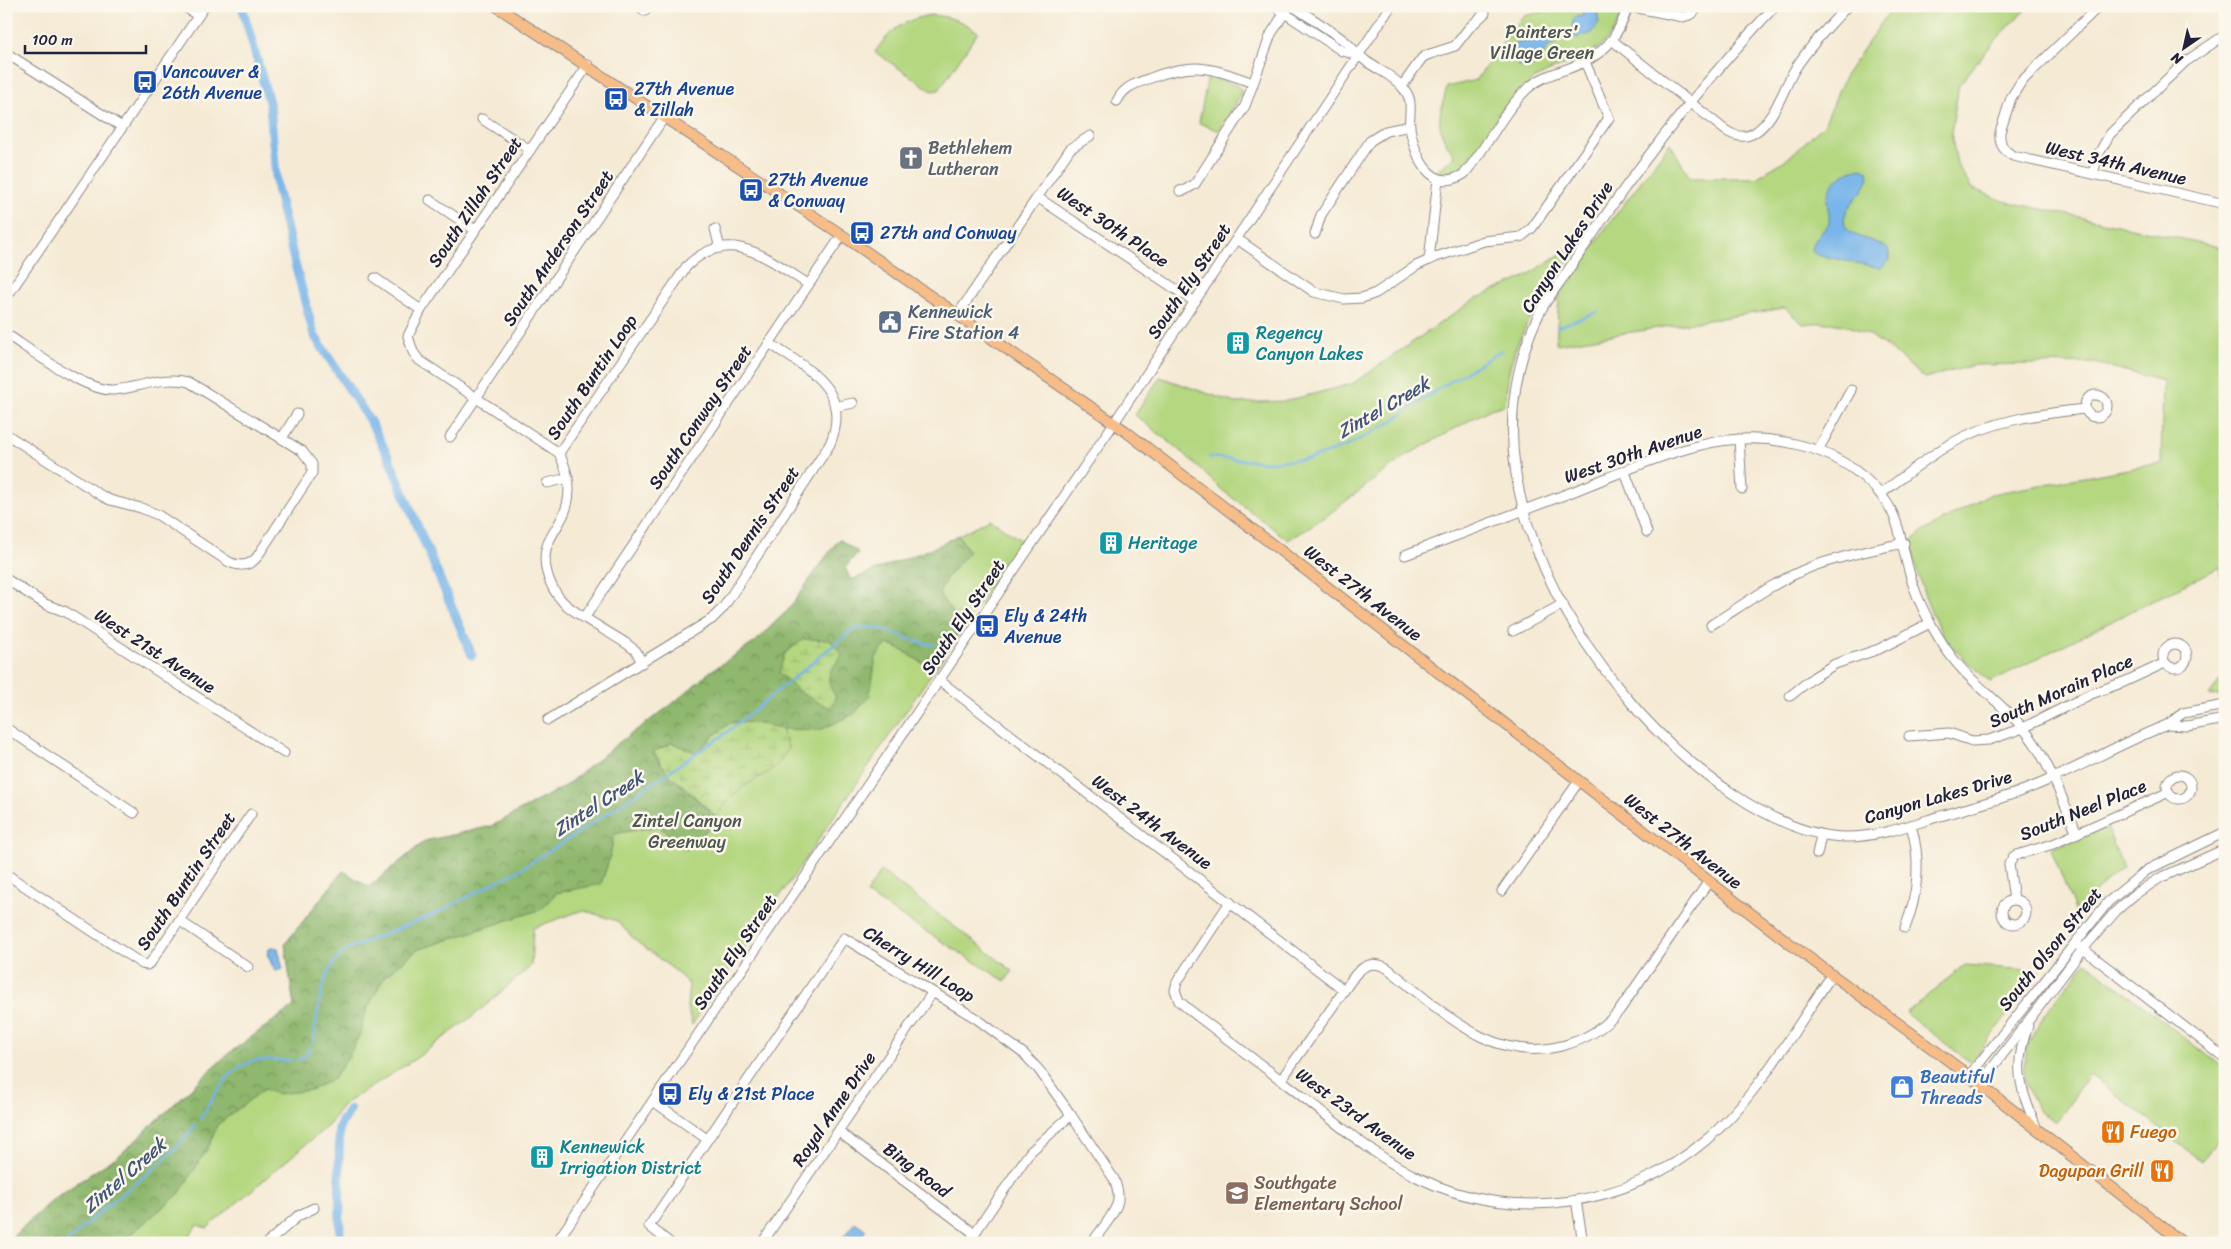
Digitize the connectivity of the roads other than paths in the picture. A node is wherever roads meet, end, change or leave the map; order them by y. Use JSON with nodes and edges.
{"nodes":[{"id":1,"x":184,"y":6,"type":"edge"},
{"id":2,"x":205,"y":6,"type":"edge"},
{"id":3,"x":496,"y":6,"type":"edge"},
{"id":4,"x":1274,"y":6,"type":"edge"},
{"id":5,"x":1293,"y":6,"type":"edge"},
{"id":6,"x":1391,"y":6,"type":"edge"},
{"id":7,"x":1628,"y":6,"type":"edge"},
{"id":8,"x":1699,"y":6,"type":"edge"},
{"id":9,"x":1775,"y":6,"type":"edge"},
{"id":10,"x":1847,"y":6,"type":"edge"},
{"id":11,"x":2099,"y":6,"type":"edge"},
{"id":12,"x":1286,"y":10,"type":"edge"},
{"id":13,"x":1485,"y":13,"type":"dead end"},
{"id":14,"x":198,"y":16,"type":"junction"},
{"id":15,"x":2225,"y":35,"type":"edge"},
{"id":16,"x":1613,"y":41,"type":"junction"},
{"id":17,"x":6,"y":52,"type":"edge"},
{"id":18,"x":1359,"y":55,"type":"junction"},
{"id":19,"x":1585,"y":62,"type":"junction"},
{"id":20,"x":588,"y":65,"type":"junction"},
{"id":21,"x":1253,"y":83,"type":"junction"},
{"id":22,"x":1402,"y":86,"type":"junction"},
{"id":23,"x":1117,"y":101,"type":"dead end"},
{"id":24,"x":1690,"y":101,"type":"junction"},
{"id":25,"x":665,"y":116,"type":"junction"},
{"id":26,"x":482,"y":119,"type":"dead end"},
{"id":27,"x":1410,"y":126,"type":"junction"},
{"id":28,"x":122,"y":127,"type":"junction"},
{"id":29,"x":1090,"y":136,"type":"dead end"},
{"id":30,"x":530,"y":150,"type":"junction"},
{"id":31,"x":2093,"y":174,"type":"junction"},
{"id":32,"x":1438,"y":179,"type":"junction"},
{"id":33,"x":1180,"y":191,"type":"dead end"},
{"id":34,"x":1037,"y":196,"type":"junction"},
{"id":35,"x":430,"y":200,"type":"dead end"},
{"id":36,"x":2225,"y":204,"type":"edge"},
{"id":37,"x":715,"y":229,"type":"dead end"},
{"id":38,"x":475,"y":230,"type":"junction"},
{"id":39,"x":1315,"y":234,"type":"dead end"},
{"id":40,"x":842,"y":235,"type":"junction"},
{"id":41,"x":1236,"y":239,"type":"junction"},
{"id":42,"x":720,"y":248,"type":"junction"},
{"id":43,"x":1429,"y":260,"type":"junction"},
{"id":44,"x":375,"y":278,"type":"dead end"},
{"id":45,"x":808,"y":284,"type":"junction"},
{"id":46,"x":6,"y":298,"type":"edge"},
{"id":47,"x":1195,"y":302,"type":"junction"},
{"id":48,"x":421,"y":310,"type":"junction"},
{"id":49,"x":958,"y":314,"type":"junction"},
{"id":50,"x":6,"y":334,"type":"edge"},
{"id":51,"x":769,"y":343,"type":"junction"},
{"id":52,"x":1851,"y":390,"type":"dead end"},
{"id":53,"x":477,"y":398,"type":"junction"},
{"id":54,"x":854,"y":403,"type":"dead end"},
{"id":55,"x":835,"y":407,"type":"junction"},
{"id":56,"x":2084,"y":409,"type":"dead end"},
{"id":57,"x":297,"y":414,"type":"dead end"},
{"id":58,"x":1114,"y":423,"type":"junction"},
{"id":59,"x":6,"y":434,"type":"edge"},
{"id":60,"x":450,"y":437,"type":"dead end"},
{"id":61,"x":282,"y":438,"type":"junction"},
{"id":62,"x":1740,"y":439,"type":"junction"},
{"id":63,"x":1818,"y":450,"type":"junction"},
{"id":64,"x":559,"y":453,"type":"junction"},
{"id":65,"x":1625,"y":472,"type":"junction"},
{"id":66,"x":568,"y":478,"type":"junction"},
{"id":67,"x":547,"y":482,"type":"dead end"},
{"id":68,"x":1742,"y":489,"type":"dead end"},
{"id":69,"x":1881,"y":494,"type":"junction"},
{"id":70,"x":1523,"y":510,"type":"junction"},
{"id":71,"x":1647,"y":532,"type":"dead end"},
{"id":72,"x":1904,"y":543,"type":"junction"},
{"id":73,"x":1405,"y":555,"type":"dead end"},
{"id":74,"x":6,"y":579,"type":"edge"},
{"id":75,"x":1563,"y":604,"type":"junction"},
{"id":76,"x":585,"y":617,"type":"junction"},
{"id":77,"x":1930,"y":623,"type":"junction"},
{"id":78,"x":1711,"y":625,"type":"dead end"},
{"id":79,"x":1513,"y":631,"type":"dead end"},
{"id":80,"x":642,"y":663,"type":"junction"},
{"id":81,"x":2166,"y":663,"type":"dead end"},
{"id":82,"x":939,"y":680,"type":"junction"},
{"id":83,"x":1790,"y":696,"type":"dead end"},
{"id":84,"x":2225,"y":705,"type":"edge"},
{"id":85,"x":2225,"y":719,"type":"edge"},
{"id":86,"x":548,"y":720,"type":"dead end"},
{"id":87,"x":2167,"y":725,"type":"junction"},
{"id":88,"x":6,"y":728,"type":"edge"},
{"id":89,"x":2023,"y":728,"type":"junction"},
{"id":90,"x":1909,"y":736,"type":"dead end"},
{"id":91,"x":284,"y":753,"type":"dead end"},
{"id":92,"x":2053,"y":779,"type":"junction"},
{"id":93,"x":1579,"y":781,"type":"junction"},
{"id":94,"x":2169,"y":792,"type":"dead end"},
{"id":95,"x":134,"y":813,"type":"dead end"},
{"id":96,"x":251,"y":814,"type":"dead end"},
{"id":97,"x":1911,"y":825,"type":"junction"},
{"id":98,"x":2225,"y":832,"type":"edge"},
{"id":99,"x":2077,"y":833,"type":"junction"},
{"id":100,"x":1821,"y":836,"type":"junction"},
{"id":101,"x":2209,"y":841,"type":"junction"},
{"id":102,"x":2225,"y":849,"type":"edge"},
{"id":103,"x":1817,"y":854,"type":"dead end"},
{"id":104,"x":2214,"y":854,"type":"junction"},
{"id":105,"x":6,"y":874,"type":"edge"},
{"id":106,"x":1709,"y":881,"type":"junction"},
{"id":107,"x":1502,"y":891,"type":"dead end"},
{"id":108,"x":2014,"y":900,"type":"dead end"},
{"id":109,"x":1230,"y":902,"type":"junction"},
{"id":110,"x":180,"y":920,"type":"junction"},
{"id":111,"x":1905,"y":928,"type":"dead end"},
{"id":112,"x":2074,"y":942,"type":"junction"},
{"id":113,"x":2083,"y":949,"type":"junction"},
{"id":114,"x":248,"y":967,"type":"dead end"},
{"id":115,"x":1832,"y":975,"type":"junction"},
{"id":116,"x":1344,"y":990,"type":"junction"},
{"id":117,"x":932,"y":992,"type":"junction"},
{"id":118,"x":2031,"y":1017,"type":"junction"},
{"id":119,"x":2225,"y":1058,"type":"edge"},
{"id":120,"x":1969,"y":1076,"type":"junction"},
{"id":121,"x":1281,"y":1080,"type":"junction"},
{"id":122,"x":1980,"y":1084,"type":"junction"},
{"id":123,"x":653,"y":1101,"type":"junction"},
{"id":124,"x":1071,"y":1115,"type":"junction"},
{"id":125,"x":2037,"y":1129,"type":"junction"},
{"id":126,"x":839,"y":1132,"type":"junction"},
{"id":127,"x":707,"y":1139,"type":"junction"},
{"id":128,"x":1576,"y":1200,"type":"junction"},
{"id":129,"x":314,"y":1208,"type":"dead end"},
{"id":130,"x":975,"y":1234,"type":"junction"},
{"id":131,"x":559,"y":1242,"type":"edge"},
{"id":132,"x":267,"y":1243,"type":"edge"},
{"id":133,"x":670,"y":1243,"type":"edge"},
{"id":134,"x":762,"y":1243,"type":"edge"},
{"id":135,"x":968,"y":1243,"type":"edge"},
{"id":136,"x":1092,"y":1243,"type":"edge"},
{"id":137,"x":1583,"y":1243,"type":"edge"},
{"id":138,"x":2183,"y":1243,"type":"edge"}],
"edges":[{"from":1,"to":14,"type":"street"},
{"from":2,"to":14,"type":"street"},
{"from":3,"to":20,"type":"main road","name":"West 27th Avenue"},
{"from":4,"to":12,"type":"street"},
{"from":5,"to":18,"type":"street"},
{"from":6,"to":18,"type":"street","name":"South Ely Street"},
{"from":7,"to":8,"type":"street"},
{"from":7,"to":16,"type":"street"},
{"from":9,"to":24,"type":"street","name":"Canyon Lakes Drive"},
{"from":10,"to":24,"type":"street"},
{"from":11,"to":31,"type":"street","name":"West 34th Avenue"},
{"from":12,"to":18,"type":"street"},
{"from":12,"to":21,"type":"street"},
{"from":13,"to":22,"type":"street"},
{"from":14,"to":28,"type":"street"},
{"from":15,"to":31,"type":"street"},
{"from":16,"to":19,"type":"street"},
{"from":16,"to":24,"type":"street"},
{"from":17,"to":28,"type":"street"},
{"from":18,"to":22,"type":"street"},
{"from":18,"to":41,"type":"street","name":"South Ely Street"},
{"from":19,"to":32,"type":"street"},
{"from":19,"to":43,"type":"street"},
{"from":20,"to":25,"type":"main road","name":"West 27th Avenue"},
{"from":20,"to":30,"type":"street","name":"South Zillah Street"},
{"from":21,"to":23,"type":"street"},
{"from":21,"to":33,"type":"street"},
{"from":22,"to":27,"type":"street"},
{"from":24,"to":70,"type":"street","name":"Canyon Lakes Drive"},
{"from":25,"to":40,"type":"main road","name":"West 27th Avenue"},
{"from":25,"to":53,"type":"street","name":"South Anderson Street"},
{"from":26,"to":30,"type":"street"},
{"from":27,"to":32,"type":"street"},
{"from":27,"to":39,"type":"street"},
{"from":28,"to":46,"type":"street"},
{"from":29,"to":34,"type":"street"},
{"from":30,"to":38,"type":"street","name":"South Zillah Street"},
{"from":31,"to":36,"type":"street","name":"West 34th Avenue"},
{"from":32,"to":43,"type":"street"},
{"from":34,"to":47,"type":"street","name":"West 30th Place"},
{"from":34,"to":49,"type":"street"},
{"from":35,"to":38,"type":"street"},
{"from":37,"to":42,"type":"street"},
{"from":38,"to":48,"type":"street","name":"South Zillah Street"},
{"from":40,"to":45,"type":"street","name":"South Conway Street"},
{"from":40,"to":49,"type":"main road","name":"West 27th Avenue"},
{"from":41,"to":43,"type":"street"},
{"from":41,"to":47,"type":"street","name":"South Ely Street"},
{"from":42,"to":45,"type":"street","name":"South Buntin Loop"},
{"from":42,"to":64,"type":"street","name":"South Buntin Loop"},
{"from":44,"to":48,"type":"street"},
{"from":45,"to":51,"type":"street","name":"South Conway Street"},
{"from":47,"to":58,"type":"street","name":"South Ely Street"},
{"from":48,"to":53,"type":"street","name":"South Zillah Street"},
{"from":49,"to":58,"type":"main road","name":"West 27th Avenue"},
{"from":50,"to":61,"type":"street"},
{"from":51,"to":55,"type":"street","name":"South Dennis Street"},
{"from":51,"to":76,"type":"street","name":"South Conway Street"},
{"from":52,"to":63,"type":"street"},
{"from":53,"to":60,"type":"street","name":"South Anderson Street"},
{"from":53,"to":64,"type":"street"},
{"from":54,"to":55,"type":"street"},
{"from":55,"to":80,"type":"street","name":"South Dennis Street"},
{"from":56,"to":69,"type":"street"},
{"from":57,"to":61,"type":"street"},
{"from":58,"to":82,"type":"street","name":"South Ely Street"},
{"from":58,"to":93,"type":"main road","name":"West 27th Avenue"},
{"from":59,"to":61,"type":"street"},
{"from":62,"to":63,"type":"street","name":"West 30th Avenue"},
{"from":62,"to":65,"type":"street","name":"West 30th Avenue"},
{"from":62,"to":68,"type":"street"},
{"from":63,"to":69,"type":"street","name":"West 30th Avenue"},
{"from":64,"to":66,"type":"street","name":"South Buntin Loop"},
{"from":65,"to":70,"type":"street","name":"West 30th Avenue"},
{"from":65,"to":71,"type":"street"},
{"from":66,"to":67,"type":"street"},
{"from":66,"to":76,"type":"street","name":"South Buntin Loop"},
{"from":69,"to":72,"type":"street","name":"West 30th Avenue"},
{"from":70,"to":73,"type":"street","name":"West 30th Avenue"},
{"from":70,"to":75,"type":"street","name":"Canyon Lakes Drive"},
{"from":72,"to":77,"type":"street","name":"West 30th Avenue"},
{"from":72,"to":78,"type":"street"},
{"from":74,"to":91,"type":"street","name":"West 21st Avenue"},
{"from":75,"to":79,"type":"street"},
{"from":75,"to":100,"type":"street","name":"Canyon Lakes Drive"},
{"from":76,"to":80,"type":"street","name":"South Buntin Loop"},
{"from":77,"to":83,"type":"street"},
{"from":77,"to":89,"type":"street","name":"West 30th Avenue"},
{"from":80,"to":86,"type":"street","name":"South Dennis Street"},
{"from":81,"to":89,"type":"street","name":"South Morain Place"},
{"from":82,"to":109,"type":"street","name":"West 24th Avenue"},
{"from":82,"to":123,"type":"street","name":"South Ely Street"},
{"from":84,"to":87,"type":"street","name":"Canyon Lakes Drive"},
{"from":85,"to":87,"type":"street","name":"Canyon Lakes Drive"},
{"from":87,"to":92,"type":"street","name":"Canyon Lakes Drive"},
{"from":88,"to":95,"type":"street"},
{"from":89,"to":90,"type":"street","name":"South Morain Place"},
{"from":89,"to":92,"type":"street","name":"West 30th Avenue"},
{"from":92,"to":97,"type":"street","name":"Canyon Lakes Drive"},
{"from":92,"to":99,"type":"street","name":"West 30th Avenue"},
{"from":93,"to":106,"type":"main road","name":"West 27th Avenue"},
{"from":93,"to":107,"type":"street"},
{"from":94,"to":99,"type":"street","name":"South Neel Place"},
{"from":96,"to":110,"type":"street","name":"South Buntin Street"},
{"from":97,"to":100,"type":"street","name":"Canyon Lakes Drive"},
{"from":97,"to":111,"type":"street"},
{"from":98,"to":101,"type":"street","name":"South Olson Street"},
{"from":99,"to":108,"type":"street","name":"South Neel Place"},
{"from":100,"to":103,"type":"street"},
{"from":101,"to":104,"type":"street"},
{"from":101,"to":112,"type":"street","name":"South Olson Street"},
{"from":102,"to":104,"type":"street","name":"South Olson Street"},
{"from":104,"to":113,"type":"street","name":"South Olson Street"},
{"from":105,"to":110,"type":"street","name":"South Buntin Street"},
{"from":106,"to":115,"type":"main road","name":"West 27th Avenue"},
{"from":106,"to":116,"type":"street"},
{"from":109,"to":116,"type":"street","name":"West 24th Avenue"},
{"from":109,"to":121,"type":"street","name":"West 23rd Avenue"},
{"from":110,"to":114,"type":"street"},
{"from":112,"to":113,"type":"street"},
{"from":112,"to":120,"type":"street","name":"South Olson Street"},
{"from":113,"to":118,"type":"street","name":"South Olson Street"},
{"from":113,"to":119,"type":"street"},
{"from":115,"to":120,"type":"main road","name":"West 27th Avenue"},
{"from":115,"to":128,"type":"street","name":"West 23rd Avenue"},
{"from":116,"to":121,"type":"street"},
{"from":117,"to":124,"type":"street","name":"Cherry Hill Loop"},
{"from":117,"to":126,"type":"street","name":"Royal Anne Drive"},
{"from":117,"to":127,"type":"street","name":"Cherry Hill Loop"},
{"from":118,"to":122,"type":"street","name":"South Olson Street"},
{"from":118,"to":125,"type":"street"},
{"from":120,"to":122,"type":"main road","name":"West 27th Avenue"},
{"from":121,"to":128,"type":"street","name":"West 23rd Avenue"},
{"from":122,"to":125,"type":"main road","name":"West 27th Avenue"},
{"from":123,"to":127,"type":"street"},
{"from":123,"to":131,"type":"street","name":"South Ely Street"},
{"from":124,"to":130,"type":"street"},
{"from":124,"to":136,"type":"street","name":"Cherry Hill Loop"},
{"from":125,"to":138,"type":"main road","name":"West 27th Avenue"},
{"from":126,"to":130,"type":"street","name":"Bing Road"},
{"from":126,"to":134,"type":"street","name":"Royal Anne Drive"},
{"from":127,"to":133,"type":"street","name":"Cherry Hill Loop"},
{"from":128,"to":137,"type":"street"},
{"from":129,"to":132,"type":"street"},
{"from":130,"to":135,"type":"street"}]}
